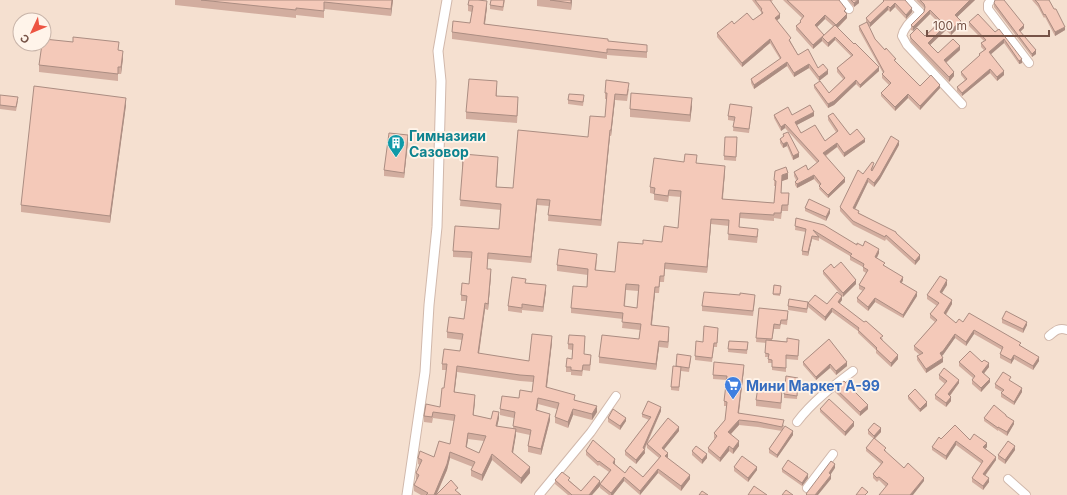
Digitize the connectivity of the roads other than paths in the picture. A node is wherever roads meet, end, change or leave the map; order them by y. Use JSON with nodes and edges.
{"nodes":[{"id":1,"x":448,"y":0,"type":"edge"},
{"id":2,"x":842,"y":0,"type":"edge"},
{"id":3,"x":908,"y":0,"type":"edge"},
{"id":4,"x":991,"y":0,"type":"edge"},
{"id":5,"x":850,"y":9,"type":"dead end"},
{"id":6,"x":1029,"y":63,"type":"dead end"},
{"id":7,"x":962,"y":104,"type":"dead end"},
{"id":8,"x":1067,"y":330,"type":"edge"},
{"id":9,"x":1049,"y":336,"type":"dead end"},
{"id":10,"x":853,"y":371,"type":"dead end"},
{"id":11,"x":616,"y":396,"type":"dead end"},
{"id":12,"x":797,"y":422,"type":"dead end"},
{"id":13,"x":833,"y":454,"type":"dead end"},
{"id":14,"x":1008,"y":479,"type":"dead end"},
{"id":15,"x":807,"y":488,"type":"dead end"},
{"id":16,"x":406,"y":495,"type":"edge"},
{"id":17,"x":539,"y":495,"type":"edge"},
{"id":18,"x":1026,"y":495,"type":"edge"}],
"edges":[{"from":1,"to":16,"type":"street"},
{"from":2,"to":5,"type":"street"},
{"from":3,"to":7,"type":"street"},
{"from":4,"to":6,"type":"street"},
{"from":8,"to":9,"type":"street"},
{"from":10,"to":12,"type":"street"},
{"from":11,"to":17,"type":"street"},
{"from":13,"to":15,"type":"street"},
{"from":14,"to":18,"type":"street"}]}
